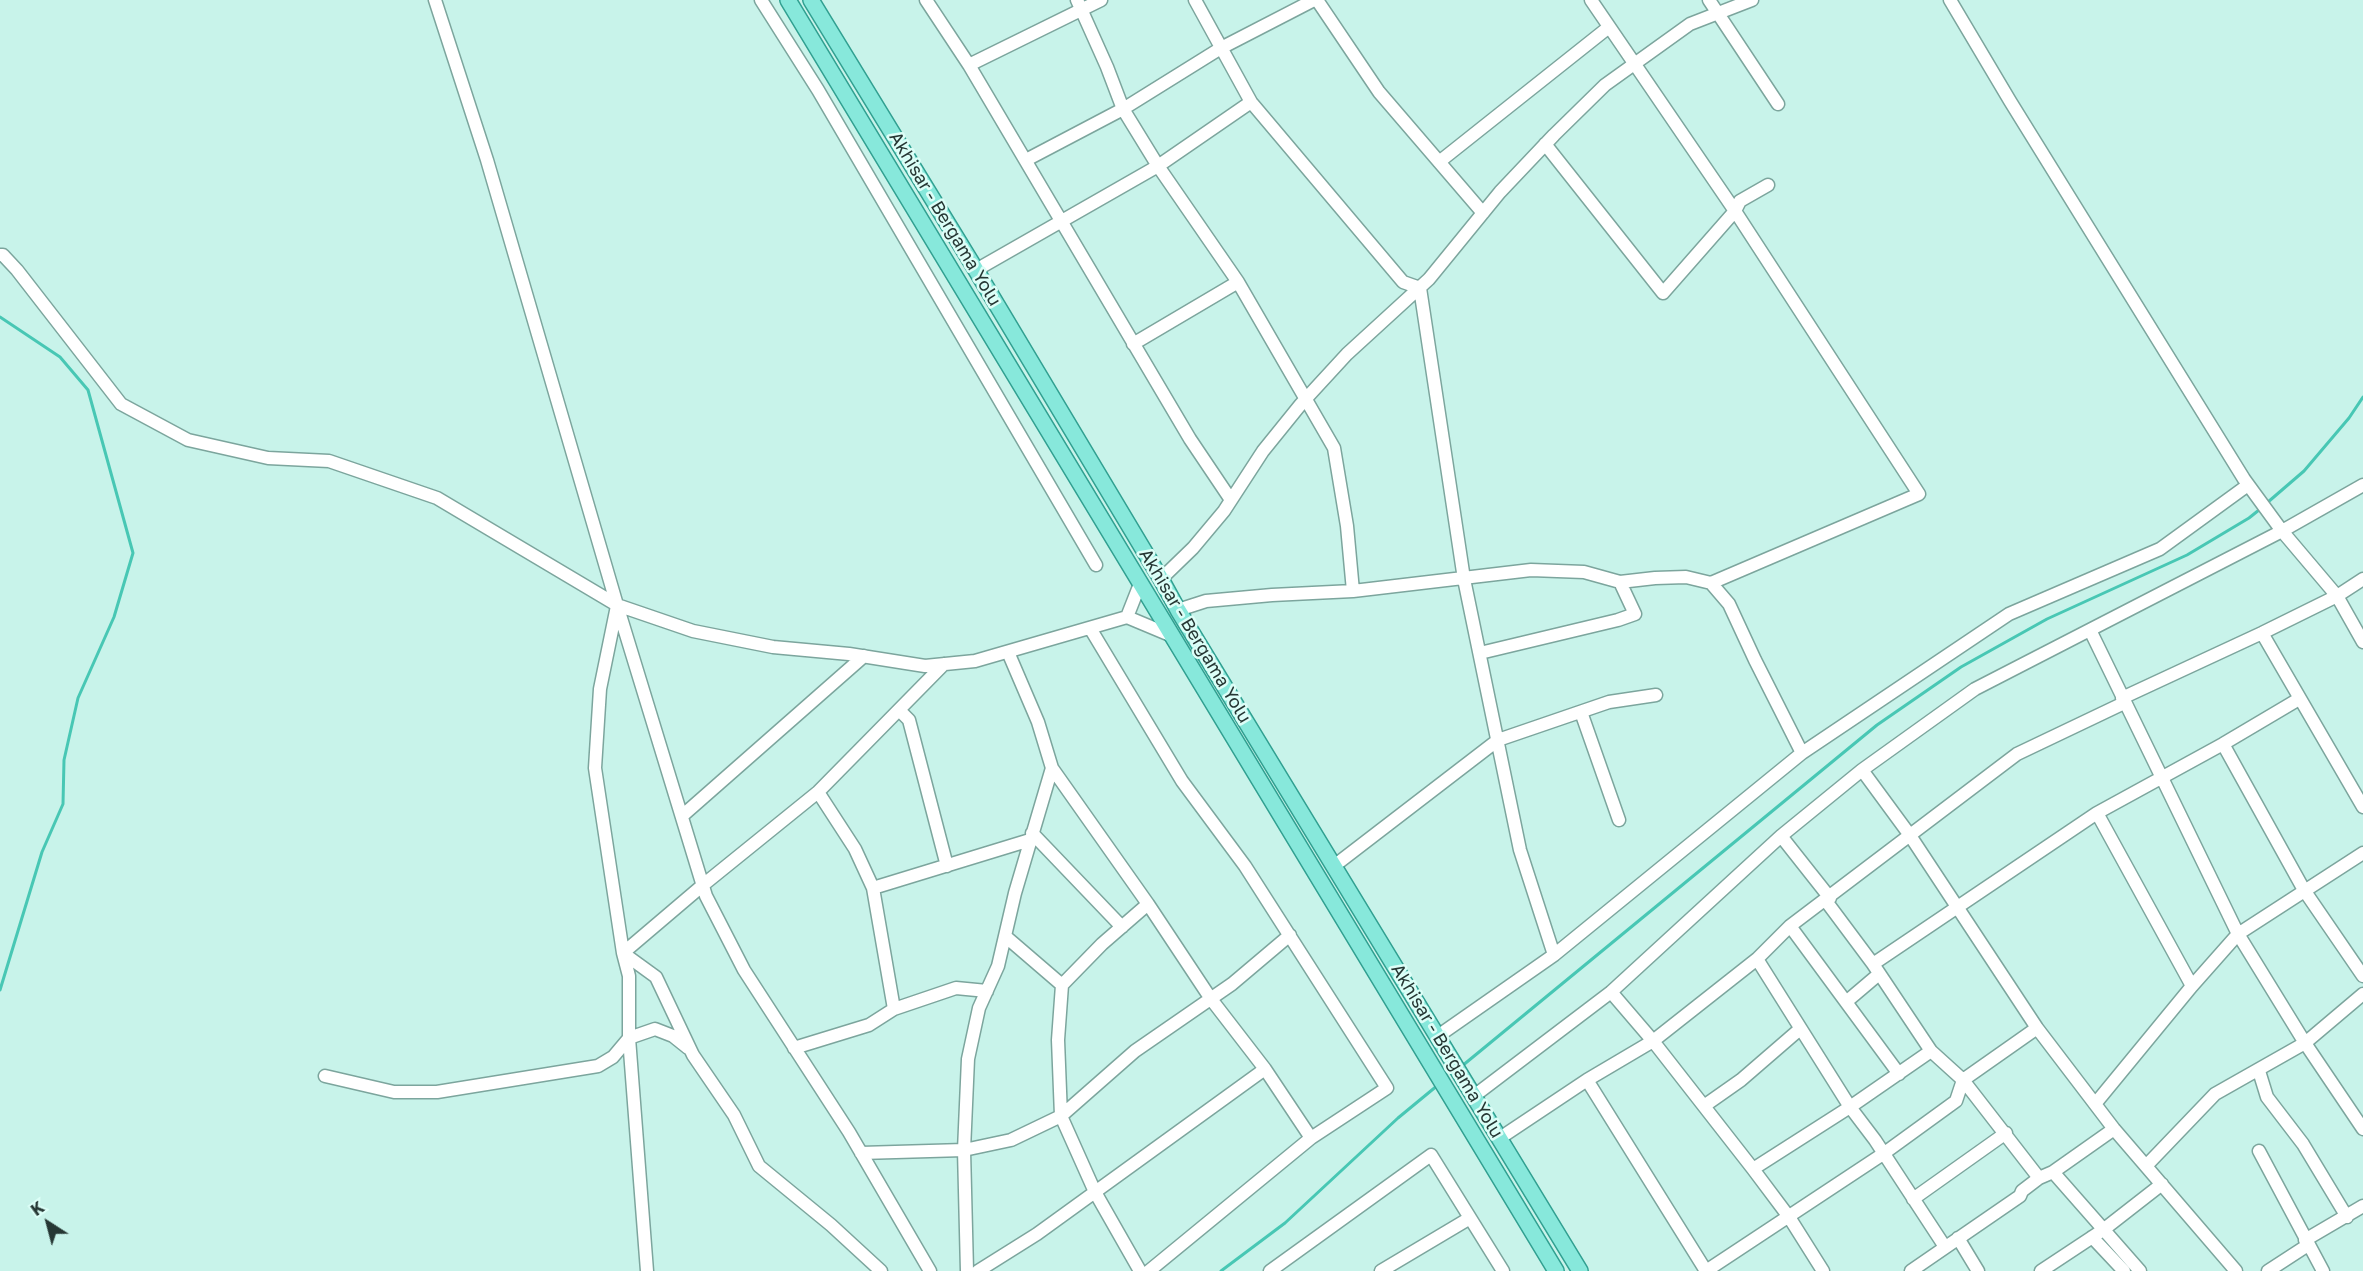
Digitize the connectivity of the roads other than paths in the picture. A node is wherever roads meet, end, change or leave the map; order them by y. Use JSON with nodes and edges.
{"nodes":[{"id":1,"x":435,"y":0,"type":"edge"},
{"id":2,"x":761,"y":0,"type":"edge"},
{"id":3,"x":788,"y":0,"type":"edge"},
{"id":4,"x":811,"y":0,"type":"edge"},
{"id":5,"x":926,"y":0,"type":"edge"},
{"id":6,"x":1101,"y":0,"type":"edge"},
{"id":7,"x":1195,"y":0,"type":"edge"},
{"id":8,"x":1315,"y":0,"type":"edge"},
{"id":9,"x":1591,"y":0,"type":"edge"},
{"id":10,"x":1709,"y":0,"type":"edge"},
{"id":11,"x":1752,"y":0,"type":"edge"},
{"id":12,"x":1950,"y":0,"type":"edge"},
{"id":13,"x":1079,"y":5,"type":"edge"},
{"id":14,"x":1718,"y":13,"type":"junction"},
{"id":15,"x":1609,"y":27,"type":"junction"},
{"id":16,"x":1221,"y":48,"type":"junction"},
{"id":17,"x":1634,"y":64,"type":"junction"},
{"id":18,"x":969,"y":65,"type":"junction"},
{"id":19,"x":1251,"y":102,"type":"junction"},
{"id":20,"x":1778,"y":104,"type":"dead end"},
{"id":21,"x":1123,"y":109,"type":"junction"},
{"id":22,"x":1545,"y":144,"type":"junction"},
{"id":23,"x":1026,"y":160,"type":"junction"},
{"id":24,"x":1439,"y":162,"type":"junction"},
{"id":25,"x":1158,"y":166,"type":"junction"},
{"id":26,"x":1768,"y":185,"type":"dead end"},
{"id":27,"x":1735,"y":211,"type":"junction"},
{"id":28,"x":1483,"y":213,"type":"junction"},
{"id":29,"x":1062,"y":220,"type":"junction"},
{"id":30,"x":0,"y":255,"type":"edge"},
{"id":31,"x":976,"y":270,"type":"junction"},
{"id":32,"x":1238,"y":282,"type":"junction"},
{"id":33,"x":1420,"y":288,"type":"junction"},
{"id":34,"x":1133,"y":344,"type":"junction"},
{"id":35,"x":1305,"y":400,"type":"junction"},
{"id":36,"x":2248,"y":485,"type":"junction"},
{"id":37,"x":2363,"y":485,"type":"edge"},
{"id":38,"x":1231,"y":500,"type":"junction"},
{"id":39,"x":2282,"y":531,"type":"junction"},
{"id":40,"x":1096,"y":565,"type":"dead end"},
{"id":41,"x":1161,"y":579,"type":"junction"},
{"id":42,"x":1464,"y":579,"type":"junction"},
{"id":43,"x":2363,"y":579,"type":"edge"},
{"id":44,"x":1620,"y":582,"type":"junction"},
{"id":45,"x":1711,"y":583,"type":"junction"},
{"id":46,"x":1140,"y":584,"type":"junction"},
{"id":47,"x":1353,"y":591,"type":"junction"},
{"id":48,"x":2337,"y":596,"type":"junction"},
{"id":49,"x":617,"y":605,"type":"junction"},
{"id":50,"x":1178,"y":610,"type":"junction"},
{"id":51,"x":1127,"y":617,"type":"junction"},
{"id":52,"x":1090,"y":627,"type":"junction"},
{"id":53,"x":2090,"y":630,"type":"junction"},
{"id":54,"x":2262,"y":633,"type":"junction"},
{"id":55,"x":1170,"y":635,"type":"junction"},
{"id":56,"x":2363,"y":642,"type":"edge"},
{"id":57,"x":1008,"y":652,"type":"junction"},
{"id":58,"x":1480,"y":653,"type":"junction"},
{"id":59,"x":864,"y":656,"type":"junction"},
{"id":60,"x":944,"y":664,"type":"junction"},
{"id":61,"x":1656,"y":695,"type":"dead end"},
{"id":62,"x":2299,"y":699,"type":"junction"},
{"id":63,"x":2123,"y":700,"type":"junction"},
{"id":64,"x":899,"y":710,"type":"junction"},
{"id":65,"x":1581,"y":712,"type":"junction"},
{"id":66,"x":1498,"y":740,"type":"junction"},
{"id":67,"x":2223,"y":744,"type":"junction"},
{"id":68,"x":1802,"y":753,"type":"junction"},
{"id":69,"x":1052,"y":768,"type":"junction"},
{"id":70,"x":1862,"y":770,"type":"junction"},
{"id":71,"x":2161,"y":777,"type":"junction"},
{"id":72,"x":818,"y":792,"type":"junction"},
{"id":73,"x":2363,"y":807,"type":"edge"},
{"id":74,"x":2097,"y":813,"type":"junction"},
{"id":75,"x":682,"y":816,"type":"junction"},
{"id":76,"x":1619,"y":820,"type":"dead end"},
{"id":77,"x":1909,"y":834,"type":"junction"},
{"id":78,"x":1781,"y":836,"type":"junction"},
{"id":79,"x":1031,"y":837,"type":"junction"},
{"id":80,"x":2363,"y":853,"type":"edge"},
{"id":81,"x":947,"y":866,"type":"junction"},
{"id":82,"x":1334,"y":866,"type":"junction"},
{"id":83,"x":703,"y":885,"type":"junction"},
{"id":84,"x":873,"y":888,"type":"junction"},
{"id":85,"x":2304,"y":890,"type":"junction"},
{"id":86,"x":1828,"y":899,"type":"junction"},
{"id":87,"x":1148,"y":904,"type":"junction"},
{"id":88,"x":1957,"y":906,"type":"junction"},
{"id":89,"x":1790,"y":926,"type":"junction"},
{"id":90,"x":1122,"y":927,"type":"junction"},
{"id":91,"x":2238,"y":934,"type":"junction"},
{"id":92,"x":1290,"y":935,"type":"junction"},
{"id":93,"x":1005,"y":936,"type":"junction"},
{"id":94,"x":623,"y":953,"type":"junction"},
{"id":95,"x":1554,"y":955,"type":"junction"},
{"id":96,"x":1757,"y":959,"type":"junction"},
{"id":97,"x":1876,"y":969,"type":"junction"},
{"id":98,"x":2363,"y":976,"type":"edge"},
{"id":99,"x":1062,"y":985,"type":"junction"},
{"id":100,"x":2192,"y":986,"type":"junction"},
{"id":101,"x":987,"y":991,"type":"junction"},
{"id":102,"x":1611,"y":992,"type":"junction"},
{"id":103,"x":2363,"y":994,"type":"edge"},
{"id":104,"x":1211,"y":999,"type":"junction"},
{"id":105,"x":1846,"y":1002,"type":"junction"},
{"id":106,"x":894,"y":1009,"type":"junction"},
{"id":107,"x":2037,"y":1028,"type":"junction"},
{"id":108,"x":1800,"y":1029,"type":"junction"},
{"id":109,"x":629,"y":1038,"type":"junction"},
{"id":110,"x":1653,"y":1041,"type":"junction"},
{"id":111,"x":1442,"y":1042,"type":"junction"},
{"id":112,"x":2305,"y":1043,"type":"junction"},
{"id":113,"x":794,"y":1048,"type":"junction"},
{"id":114,"x":690,"y":1051,"type":"junction"},
{"id":115,"x":1931,"y":1051,"type":"junction"},
{"id":116,"x":1264,"y":1069,"type":"junction"},
{"id":117,"x":2259,"y":1071,"type":"junction"},
{"id":118,"x":1899,"y":1074,"type":"junction"},
{"id":119,"x":325,"y":1076,"type":"dead end"},
{"id":120,"x":1587,"y":1080,"type":"junction"},
{"id":121,"x":1963,"y":1080,"type":"junction"},
{"id":122,"x":1474,"y":1096,"type":"junction"},
{"id":123,"x":2095,"y":1104,"type":"junction"},
{"id":124,"x":1704,"y":1106,"type":"junction"},
{"id":125,"x":1850,"y":1107,"type":"junction"},
{"id":126,"x":1061,"y":1116,"type":"junction"},
{"id":127,"x":2114,"y":1129,"type":"junction"},
{"id":128,"x":2363,"y":1129,"type":"edge"},
{"id":129,"x":2006,"y":1133,"type":"junction"},
{"id":130,"x":1311,"y":1138,"type":"junction"},
{"id":131,"x":1500,"y":1138,"type":"junction"},
{"id":132,"x":964,"y":1150,"type":"junction"},
{"id":133,"x":2259,"y":1151,"type":"dead end"},
{"id":134,"x":861,"y":1153,"type":"junction"},
{"id":135,"x":1883,"y":1154,"type":"junction"},
{"id":136,"x":2146,"y":1166,"type":"junction"},
{"id":137,"x":1753,"y":1169,"type":"junction"},
{"id":138,"x":2053,"y":1172,"type":"junction"},
{"id":139,"x":2039,"y":1178,"type":"junction"},
{"id":140,"x":2162,"y":1184,"type":"junction"},
{"id":141,"x":1095,"y":1192,"type":"junction"},
{"id":142,"x":1913,"y":1199,"type":"junction"},
{"id":143,"x":2363,"y":1206,"type":"edge"},
{"id":144,"x":1789,"y":1217,"type":"junction"},
{"id":145,"x":2348,"y":1217,"type":"junction"},
{"id":146,"x":1470,"y":1218,"type":"junction"},
{"id":147,"x":2098,"y":1233,"type":"junction"},
{"id":148,"x":1958,"y":1238,"type":"junction"},
{"id":149,"x":2306,"y":1243,"type":"junction"},
{"id":150,"x":1945,"y":1247,"type":"junction"},
{"id":151,"x":2047,"y":1269,"type":"edge"},
{"id":152,"x":647,"y":1271,"type":"edge"},
{"id":153,"x":881,"y":1271,"type":"edge"},
{"id":154,"x":930,"y":1271,"type":"edge"},
{"id":155,"x":967,"y":1271,"type":"edge"},
{"id":156,"x":978,"y":1271,"type":"edge"},
{"id":157,"x":1140,"y":1271,"type":"edge"},
{"id":158,"x":1149,"y":1271,"type":"edge"},
{"id":159,"x":1270,"y":1271,"type":"edge"},
{"id":160,"x":1381,"y":1271,"type":"edge"},
{"id":161,"x":1503,"y":1271,"type":"edge"},
{"id":162,"x":1556,"y":1271,"type":"edge"},
{"id":163,"x":1580,"y":1271,"type":"edge"},
{"id":164,"x":1706,"y":1271,"type":"edge"},
{"id":165,"x":1823,"y":1271,"type":"edge"},
{"id":166,"x":1911,"y":1271,"type":"edge"},
{"id":167,"x":1978,"y":1271,"type":"edge"},
{"id":168,"x":2124,"y":1271,"type":"edge"},
{"id":169,"x":2140,"y":1271,"type":"edge"},
{"id":170,"x":2236,"y":1271,"type":"edge"},
{"id":171,"x":2268,"y":1271,"type":"edge"},
{"id":172,"x":2323,"y":1271,"type":"edge"}],
"edges":[{"from":1,"to":49,"type":"street"},
{"from":2,"to":40,"type":"street"},
{"from":3,"to":46,"type":"main road","name":"Akhisar - Bergama Yolu"},
{"from":4,"to":31,"type":"main road","name":"Akhisar - Bergama Yolu"},
{"from":5,"to":18,"type":"street"},
{"from":6,"to":13,"type":"street"},
{"from":7,"to":16,"type":"street"},
{"from":8,"to":16,"type":"street"},
{"from":8,"to":24,"type":"street"},
{"from":9,"to":15,"type":"street"},
{"from":10,"to":14,"type":"street"},
{"from":11,"to":14,"type":"street"},
{"from":12,"to":36,"type":"street"},
{"from":13,"to":18,"type":"street"},
{"from":13,"to":21,"type":"street"},
{"from":14,"to":17,"type":"street"},
{"from":14,"to":20,"type":"street"},
{"from":15,"to":17,"type":"street"},
{"from":15,"to":24,"type":"street"},
{"from":16,"to":19,"type":"street"},
{"from":16,"to":21,"type":"street"},
{"from":17,"to":22,"type":"street"},
{"from":17,"to":27,"type":"street"},
{"from":18,"to":23,"type":"street"},
{"from":19,"to":25,"type":"street"},
{"from":19,"to":33,"type":"street"},
{"from":21,"to":23,"type":"street"},
{"from":21,"to":25,"type":"street"},
{"from":22,"to":27,"type":"street"},
{"from":22,"to":28,"type":"street"},
{"from":23,"to":29,"type":"street"},
{"from":24,"to":28,"type":"street"},
{"from":25,"to":29,"type":"street"},
{"from":25,"to":32,"type":"street"},
{"from":26,"to":27,"type":"street"},
{"from":27,"to":45,"type":"street"},
{"from":28,"to":33,"type":"street"},
{"from":29,"to":31,"type":"street"},
{"from":29,"to":34,"type":"street"},
{"from":30,"to":49,"type":"street"},
{"from":31,"to":41,"type":"main road","name":"Akhisar - Bergama Yolu"},
{"from":32,"to":34,"type":"street"},
{"from":32,"to":35,"type":"street"},
{"from":33,"to":35,"type":"street"},
{"from":33,"to":42,"type":"street"},
{"from":34,"to":38,"type":"street"},
{"from":35,"to":38,"type":"street"},
{"from":35,"to":47,"type":"street"},
{"from":36,"to":39,"type":"street"},
{"from":36,"to":68,"type":"street"},
{"from":37,"to":39,"type":"street"},
{"from":38,"to":41,"type":"street"},
{"from":39,"to":48,"type":"street"},
{"from":39,"to":53,"type":"street"},
{"from":41,"to":50,"type":"main road","name":"Akhisar - Bergama Yolu"},
{"from":42,"to":44,"type":"street"},
{"from":42,"to":47,"type":"street"},
{"from":42,"to":58,"type":"street"},
{"from":43,"to":48,"type":"street"},
{"from":44,"to":45,"type":"street"},
{"from":44,"to":58,"type":"street"},
{"from":45,"to":68,"type":"street"},
{"from":46,"to":51,"type":"street"},
{"from":46,"to":55,"type":"main road","name":"Akhisar - Bergama Yolu"},
{"from":47,"to":50,"type":"street"},
{"from":48,"to":54,"type":"street"},
{"from":48,"to":56,"type":"street"},
{"from":49,"to":59,"type":"street"},
{"from":49,"to":75,"type":"street"},
{"from":49,"to":94,"type":"street"},
{"from":50,"to":82,"type":"main road","name":"Akhisar - Bergama Yolu"},
{"from":51,"to":52,"type":"street"},
{"from":51,"to":55,"type":"street"},
{"from":52,"to":57,"type":"street"},
{"from":52,"to":92,"type":"street"},
{"from":53,"to":63,"type":"street"},
{"from":53,"to":70,"type":"street"},
{"from":54,"to":62,"type":"street"},
{"from":54,"to":63,"type":"street"},
{"from":55,"to":162,"type":"main road","name":"Akhisar - Bergama Yolu"},
{"from":57,"to":60,"type":"street"},
{"from":57,"to":69,"type":"street"},
{"from":58,"to":66,"type":"street"},
{"from":59,"to":60,"type":"street"},
{"from":59,"to":75,"type":"street"},
{"from":60,"to":64,"type":"street"},
{"from":61,"to":65,"type":"street"},
{"from":62,"to":67,"type":"street"},
{"from":62,"to":73,"type":"street"},
{"from":63,"to":71,"type":"street"},
{"from":63,"to":77,"type":"street"},
{"from":64,"to":72,"type":"street"},
{"from":64,"to":81,"type":"street"},
{"from":65,"to":66,"type":"street"},
{"from":65,"to":76,"type":"street"},
{"from":66,"to":82,"type":"street"},
{"from":66,"to":95,"type":"street"},
{"from":67,"to":71,"type":"street"},
{"from":67,"to":85,"type":"street"},
{"from":68,"to":95,"type":"street"},
{"from":69,"to":79,"type":"street"},
{"from":69,"to":87,"type":"street"},
{"from":70,"to":77,"type":"street"},
{"from":70,"to":78,"type":"street"},
{"from":71,"to":74,"type":"street"},
{"from":71,"to":91,"type":"street"},
{"from":72,"to":83,"type":"street"},
{"from":72,"to":84,"type":"street"},
{"from":74,"to":88,"type":"street"},
{"from":74,"to":100,"type":"street"},
{"from":75,"to":83,"type":"street"},
{"from":77,"to":86,"type":"street"},
{"from":77,"to":88,"type":"street"},
{"from":78,"to":86,"type":"street"},
{"from":78,"to":102,"type":"street"},
{"from":79,"to":81,"type":"street"},
{"from":79,"to":90,"type":"street"},
{"from":79,"to":93,"type":"street"},
{"from":80,"to":85,"type":"street"},
{"from":81,"to":84,"type":"street"},
{"from":82,"to":111,"type":"main road","name":"Akhisar - Bergama Yolu"},
{"from":83,"to":94,"type":"street"},
{"from":83,"to":113,"type":"street"},
{"from":84,"to":106,"type":"street"},
{"from":85,"to":91,"type":"street"},
{"from":85,"to":98,"type":"street"},
{"from":86,"to":89,"type":"street"},
{"from":86,"to":97,"type":"street"},
{"from":87,"to":90,"type":"street"},
{"from":87,"to":104,"type":"street"},
{"from":88,"to":97,"type":"street"},
{"from":88,"to":107,"type":"street"},
{"from":89,"to":96,"type":"street"},
{"from":89,"to":105,"type":"street"},
{"from":90,"to":99,"type":"street"},
{"from":91,"to":100,"type":"street"},
{"from":91,"to":112,"type":"street"},
{"from":92,"to":104,"type":"street"},
{"from":92,"to":130,"type":"street"},
{"from":93,"to":99,"type":"street"},
{"from":93,"to":101,"type":"street"},
{"from":94,"to":109,"type":"street"},
{"from":94,"to":114,"type":"street"},
{"from":95,"to":111,"type":"street"},
{"from":96,"to":108,"type":"street"},
{"from":96,"to":110,"type":"street"},
{"from":97,"to":105,"type":"street"},
{"from":97,"to":115,"type":"street"},
{"from":99,"to":126,"type":"street"},
{"from":100,"to":123,"type":"street"},
{"from":101,"to":106,"type":"street"},
{"from":101,"to":132,"type":"street"},
{"from":102,"to":110,"type":"street"},
{"from":102,"to":122,"type":"street"},
{"from":103,"to":112,"type":"street"},
{"from":104,"to":116,"type":"street"},
{"from":104,"to":126,"type":"street"},
{"from":105,"to":118,"type":"street"},
{"from":106,"to":113,"type":"street"},
{"from":107,"to":121,"type":"street"},
{"from":107,"to":123,"type":"street"},
{"from":108,"to":124,"type":"street"},
{"from":108,"to":125,"type":"street"},
{"from":109,"to":114,"type":"street"},
{"from":109,"to":119,"type":"street"},
{"from":109,"to":152,"type":"street"},
{"from":110,"to":120,"type":"street"},
{"from":110,"to":124,"type":"street"},
{"from":111,"to":122,"type":"main road","name":"Akhisar - Bergama Yolu"},
{"from":112,"to":117,"type":"street"},
{"from":112,"to":128,"type":"street"},
{"from":113,"to":134,"type":"street"},
{"from":114,"to":153,"type":"street"},
{"from":115,"to":118,"type":"street"},
{"from":115,"to":121,"type":"street"},
{"from":116,"to":130,"type":"street"},
{"from":116,"to":141,"type":"street"},
{"from":117,"to":136,"type":"street"},
{"from":117,"to":145,"type":"street"},
{"from":118,"to":125,"type":"street"},
{"from":120,"to":131,"type":"street"},
{"from":120,"to":164,"type":"street"},
{"from":121,"to":129,"type":"street"},
{"from":121,"to":135,"type":"street"},
{"from":122,"to":131,"type":"main road","name":"Akhisar - Bergama Yolu"},
{"from":123,"to":127,"type":"street"},
{"from":124,"to":137,"type":"street"},
{"from":125,"to":135,"type":"street"},
{"from":125,"to":137,"type":"street"},
{"from":126,"to":132,"type":"street"},
{"from":126,"to":141,"type":"street"},
{"from":127,"to":136,"type":"street"},
{"from":127,"to":138,"type":"street"},
{"from":129,"to":139,"type":"street"},
{"from":129,"to":142,"type":"street"},
{"from":130,"to":158,"type":"street"},
{"from":131,"to":163,"type":"main road","name":"Akhisar - Bergama Yolu"},
{"from":132,"to":134,"type":"street"},
{"from":132,"to":155,"type":"street"},
{"from":133,"to":149,"type":"street"},
{"from":134,"to":154,"type":"street"},
{"from":135,"to":142,"type":"street"},
{"from":135,"to":144,"type":"street"},
{"from":136,"to":140,"type":"street"},
{"from":137,"to":144,"type":"street"},
{"from":138,"to":139,"type":"street"},
{"from":138,"to":147,"type":"street"},
{"from":139,"to":148,"type":"street"},
{"from":140,"to":147,"type":"street"},
{"from":140,"to":170,"type":"street"},
{"from":141,"to":156,"type":"street"},
{"from":141,"to":157,"type":"street"},
{"from":142,"to":150,"type":"street"},
{"from":143,"to":145,"type":"street"},
{"from":144,"to":164,"type":"street"},
{"from":144,"to":165,"type":"street"},
{"from":145,"to":149,"type":"street"},
{"from":146,"to":159,"type":"street"},
{"from":146,"to":160,"type":"street"},
{"from":146,"to":161,"type":"street"},
{"from":147,"to":151,"type":"street"},
{"from":147,"to":168,"type":"street"},
{"from":147,"to":169,"type":"street"},
{"from":148,"to":150,"type":"street"},
{"from":148,"to":167,"type":"street"},
{"from":149,"to":171,"type":"street"},
{"from":149,"to":172,"type":"street"},
{"from":150,"to":166,"type":"street"}]}
